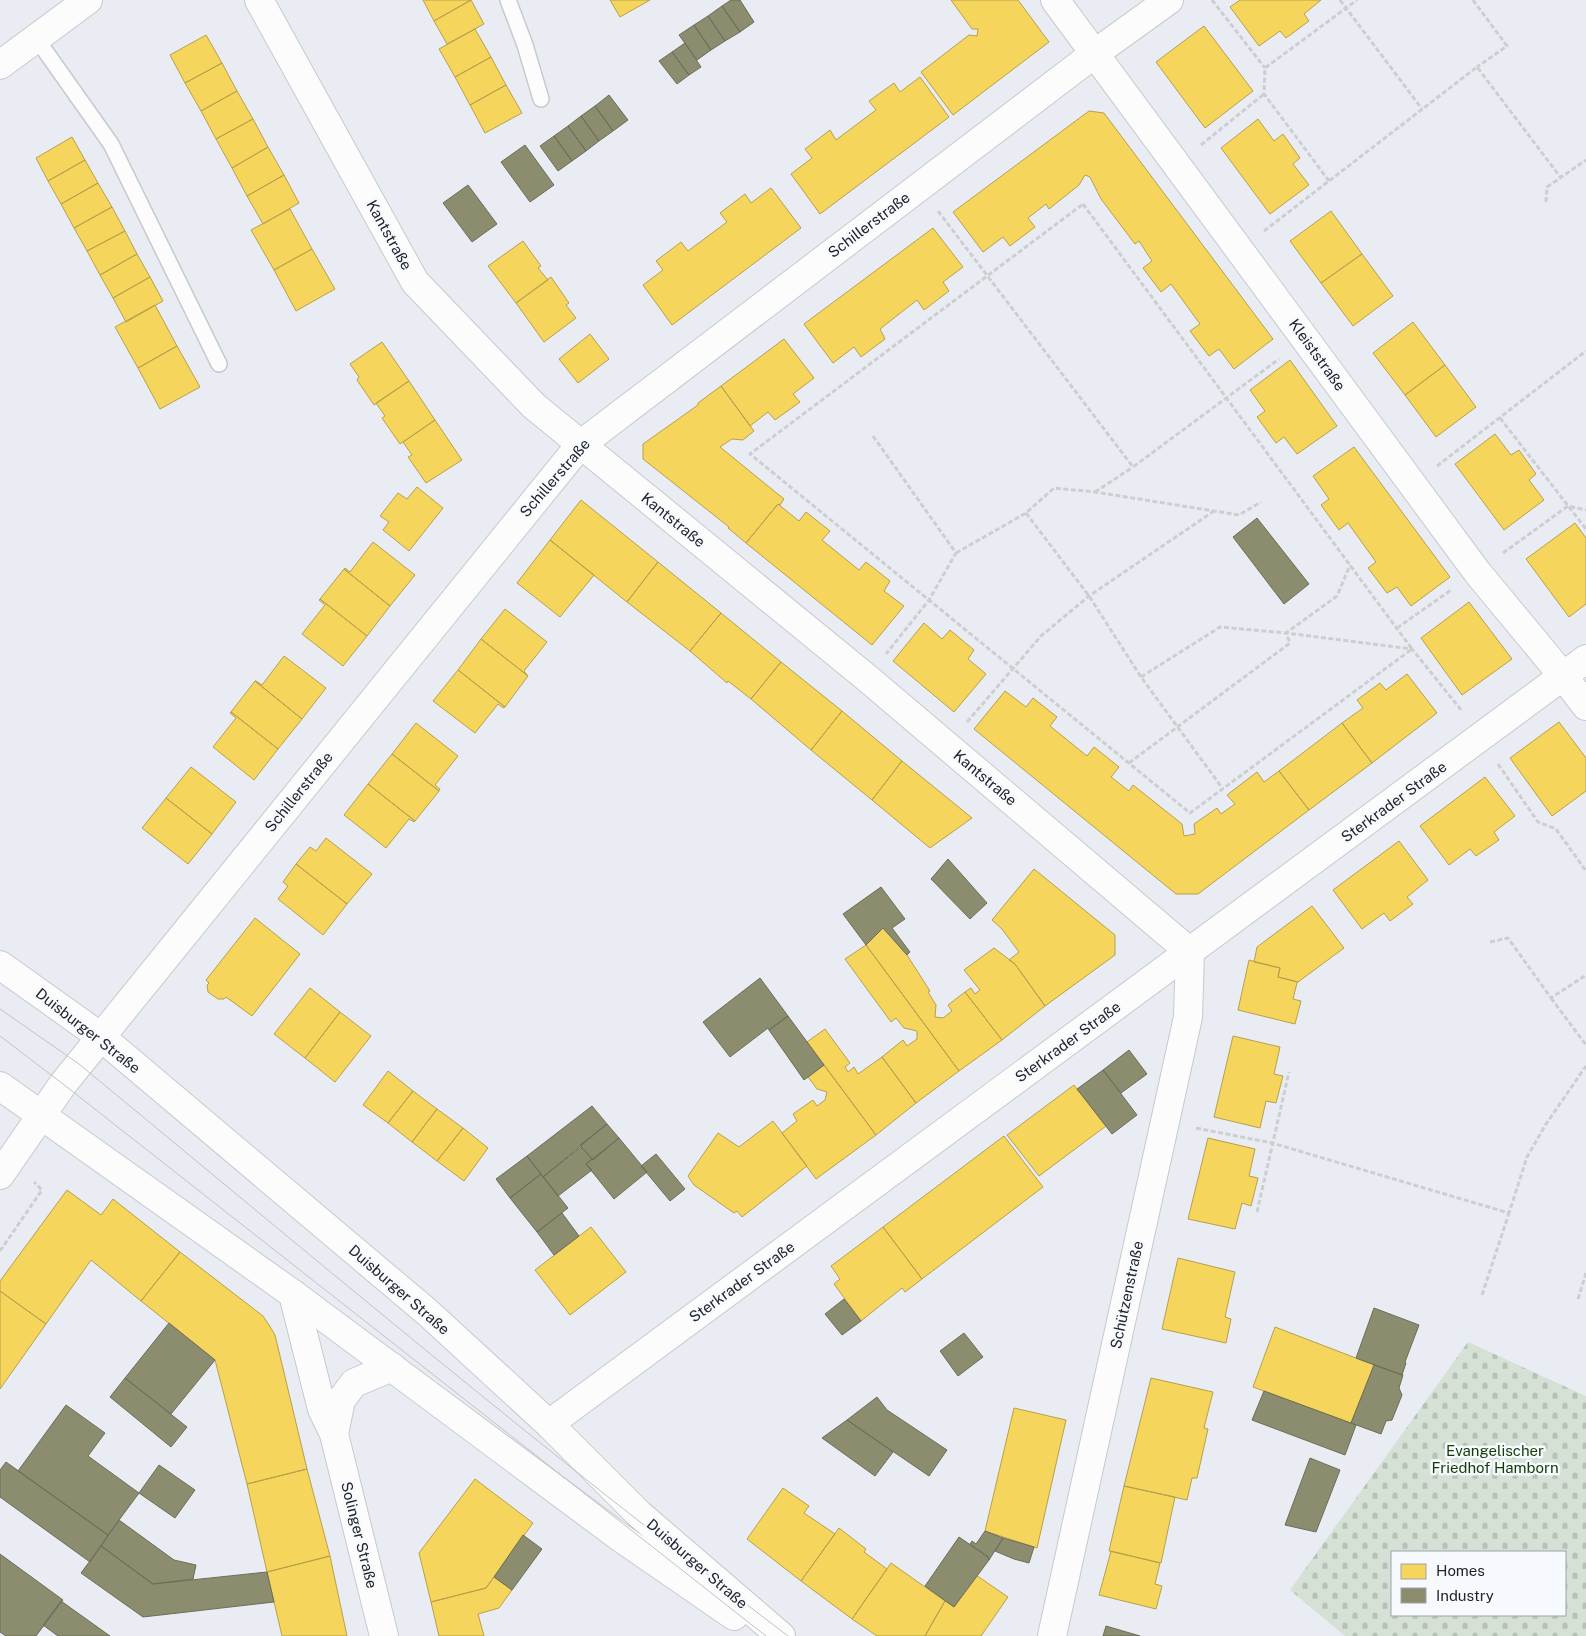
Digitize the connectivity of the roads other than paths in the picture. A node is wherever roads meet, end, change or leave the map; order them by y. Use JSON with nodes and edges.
{"nodes":[{"id":1,"x":88,"y":0,"type":"edge"},
{"id":2,"x":259,"y":0,"type":"edge"},
{"id":3,"x":508,"y":0,"type":"edge"},
{"id":4,"x":1055,"y":0,"type":"edge"},
{"id":5,"x":1169,"y":0,"type":"edge"},
{"id":6,"x":36,"y":38,"type":"junction"},
{"id":7,"x":1094,"y":54,"type":"junction"},
{"id":8,"x":0,"y":65,"type":"edge"},
{"id":9,"x":541,"y":99,"type":"dead end"},
{"id":10,"x":219,"y":364,"type":"dead end"},
{"id":11,"x":580,"y":445,"type":"junction"},
{"id":12,"x":1586,"y":660,"type":"edge"},
{"id":13,"x":1563,"y":676,"type":"junction"},
{"id":14,"x":1586,"y":706,"type":"edge"},
{"id":15,"x":1190,"y":952,"type":"junction"},
{"id":16,"x":0,"y":965,"type":"edge"},
{"id":17,"x":101,"y":1038,"type":"junction"},
{"id":18,"x":0,"y":1086,"type":"edge"},
{"id":19,"x":41,"y":1114,"type":"junction"},
{"id":20,"x":0,"y":1175,"type":"edge"},
{"id":21,"x":293,"y":1294,"type":"junction"},
{"id":22,"x":392,"y":1367,"type":"junction"},
{"id":23,"x":549,"y":1424,"type":"junction"},
{"id":24,"x":334,"y":1434,"type":"junction"},
{"id":25,"x":384,"y":1636,"type":"edge"},
{"id":26,"x":764,"y":1636,"type":"edge"},
{"id":27,"x":781,"y":1636,"type":"edge"},
{"id":28,"x":1052,"y":1636,"type":"edge"}],
"edges":[{"from":1,"to":6,"type":"street"},
{"from":2,"to":11,"type":"street","name":"Kantstraße"},
{"from":3,"to":9,"type":"lane"},
{"from":4,"to":7,"type":"street","name":"Kleiststraße"},
{"from":5,"to":7,"type":"street","name":"Schillerstraße"},
{"from":6,"to":8,"type":"street"},
{"from":6,"to":10,"type":"lane"},
{"from":7,"to":11,"type":"street","name":"Schillerstraße"},
{"from":7,"to":13,"type":"street","name":"Kleiststraße"},
{"from":11,"to":15,"type":"street","name":"Kantstraße"},
{"from":11,"to":17,"type":"street","name":"Schillerstraße"},
{"from":12,"to":13,"type":"street","name":"Sterkrader Straße"},
{"from":13,"to":14,"type":"street","name":"Kleiststraße"},
{"from":13,"to":15,"type":"street","name":"Sterkrader Straße"},
{"from":15,"to":23,"type":"street","name":"Sterkrader Straße"},
{"from":15,"to":28,"type":"street","name":"Schützenstraße"},
{"from":16,"to":17,"type":"street","name":"Duisburger Straße"},
{"from":17,"to":19,"type":"street","name":"Schillerstraße"},
{"from":17,"to":23,"type":"street","name":"Duisburger Straße"},
{"from":18,"to":19,"type":"street","name":"Duisburger Straße"},
{"from":19,"to":20,"type":"street","name":"Schillerstraße"},
{"from":19,"to":21,"type":"street","name":"Duisburger Straße"},
{"from":21,"to":22,"type":"street","name":"Duisburger Straße"},
{"from":21,"to":24,"type":"street","name":"Solinger Straße"},
{"from":22,"to":24,"type":"street","name":"Solinger Straße"},
{"from":22,"to":26,"type":"street","name":"Duisburger Straße"},
{"from":23,"to":27,"type":"street","name":"Duisburger Straße"},
{"from":24,"to":25,"type":"street","name":"Solinger Straße"}]}
